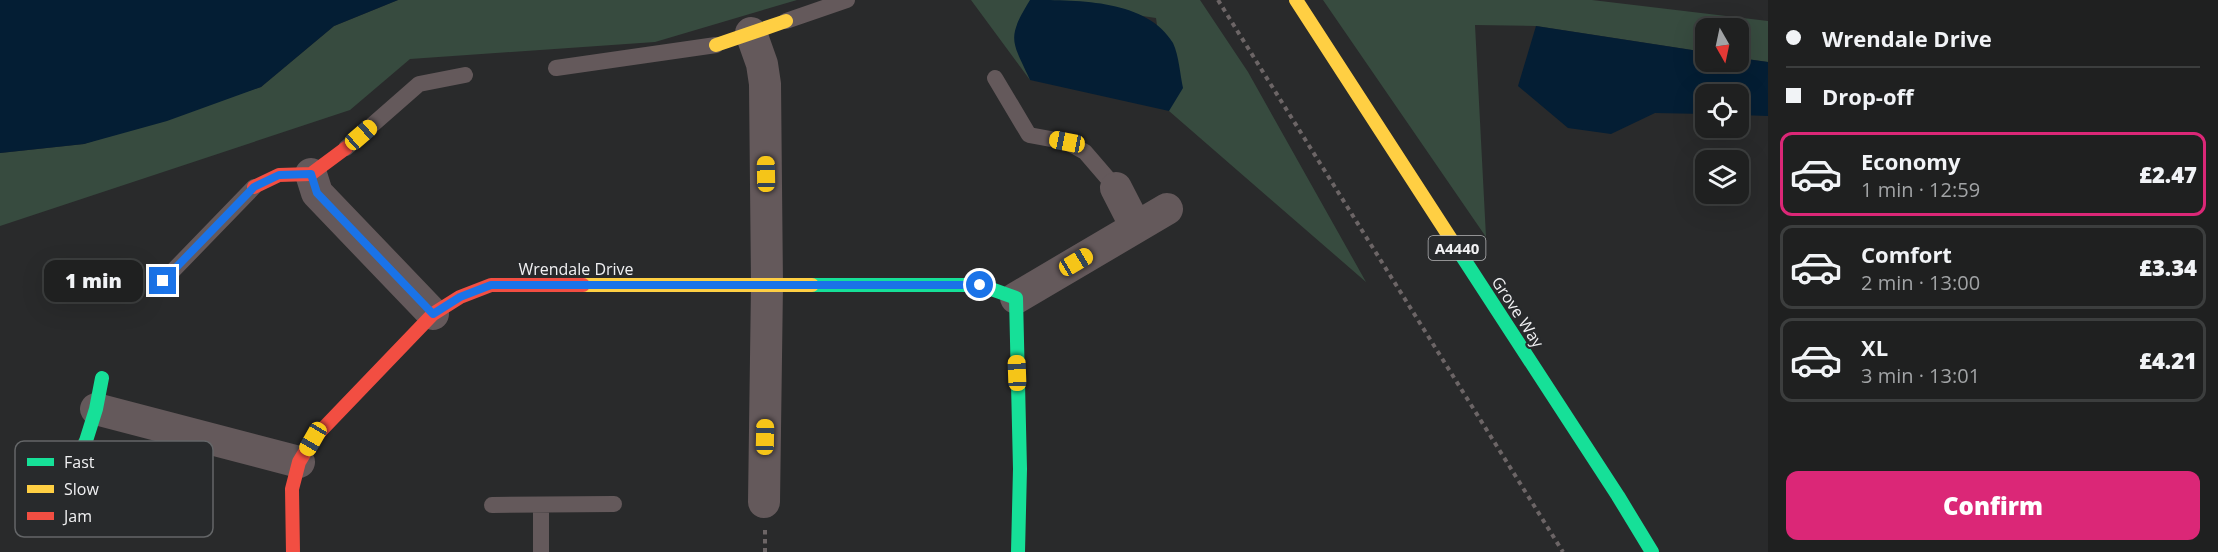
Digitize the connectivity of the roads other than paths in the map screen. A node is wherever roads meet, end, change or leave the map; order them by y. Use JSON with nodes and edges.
{"nodes":[{"id":1,"x":847,"y":0,"type":"edge"},
{"id":2,"x":1296,"y":0,"type":"edge"},
{"id":3,"x":786,"y":21,"type":"joint"},
{"id":4,"x":751,"y":33,"type":"junction"},
{"id":5,"x":716,"y":45,"type":"joint"},
{"id":6,"x":556,"y":68,"type":"dead end"},
{"id":7,"x":465,"y":75,"type":"dead end"},
{"id":8,"x":995,"y":78,"type":"dead end"},
{"id":9,"x":346,"y":147,"type":"joint"},
{"id":10,"x":311,"y":174,"type":"junction"},
{"id":11,"x":254,"y":187,"type":"joint"},
{"id":12,"x":1116,"y":188,"type":"joint"},
{"id":13,"x":1167,"y":209,"type":"dead end"},
{"id":14,"x":1136,"y":227,"type":"junction"},
{"id":15,"x":163,"y":281,"type":"dead end"},
{"id":16,"x":767,"y":285,"type":"junction"},
{"id":17,"x":1016,"y":298,"type":"junction"},
{"id":18,"x":433,"y":314,"type":"junction"},
{"id":19,"x":102,"y":378,"type":"dead end"},
{"id":20,"x":96,"y":409,"type":"junction"},
{"id":21,"x":86,"y":441,"type":"edge"},
{"id":22,"x":299,"y":462,"type":"junction"},
{"id":23,"x":764,"y":502,"type":"dead end"},
{"id":24,"x":614,"y":504,"type":"dead end"},
{"id":25,"x":492,"y":505,"type":"dead end"},
{"id":26,"x":541,"y":505,"type":"junction"},
{"id":27,"x":293,"y":552,"type":"edge"},
{"id":28,"x":541,"y":552,"type":"edge"},
{"id":29,"x":1018,"y":552,"type":"edge"},
{"id":30,"x":1652,"y":552,"type":"edge"}],
"edges":[{"from":1,"to":3,"type":"lane"},
{"from":2,"to":30,"type":"main road","name":"Grove Way","number":"A4440"},
{"from":3,"to":4,"type":"main road"},
{"from":4,"to":5,"type":"main road"},
{"from":4,"to":16,"type":"street"},
{"from":5,"to":6,"type":"lane"},
{"from":7,"to":9,"type":"lane"},
{"from":8,"to":12,"type":"lane"},
{"from":9,"to":10,"type":"main road"},
{"from":10,"to":11,"type":"main road"},
{"from":10,"to":18,"type":"street"},
{"from":11,"to":15,"type":"lane"},
{"from":12,"to":14,"type":"street"},
{"from":13,"to":14,"type":"street"},
{"from":14,"to":17,"type":"street"},
{"from":16,"to":17,"type":"main road","name":"Wrendale Drive"},
{"from":16,"to":18,"type":"main road","name":"Wrendale Drive"},
{"from":16,"to":23,"type":"street"},
{"from":17,"to":29,"type":"main road"},
{"from":18,"to":22,"type":"main road","name":"Wrendale Drive"},
{"from":19,"to":20,"type":"main road"},
{"from":20,"to":21,"type":"main road"},
{"from":20,"to":22,"type":"street"},
{"from":22,"to":27,"type":"main road","name":"Wrendale Drive"},
{"from":24,"to":26,"type":"lane"},
{"from":25,"to":26,"type":"lane"},
{"from":26,"to":28,"type":"lane"}]}
